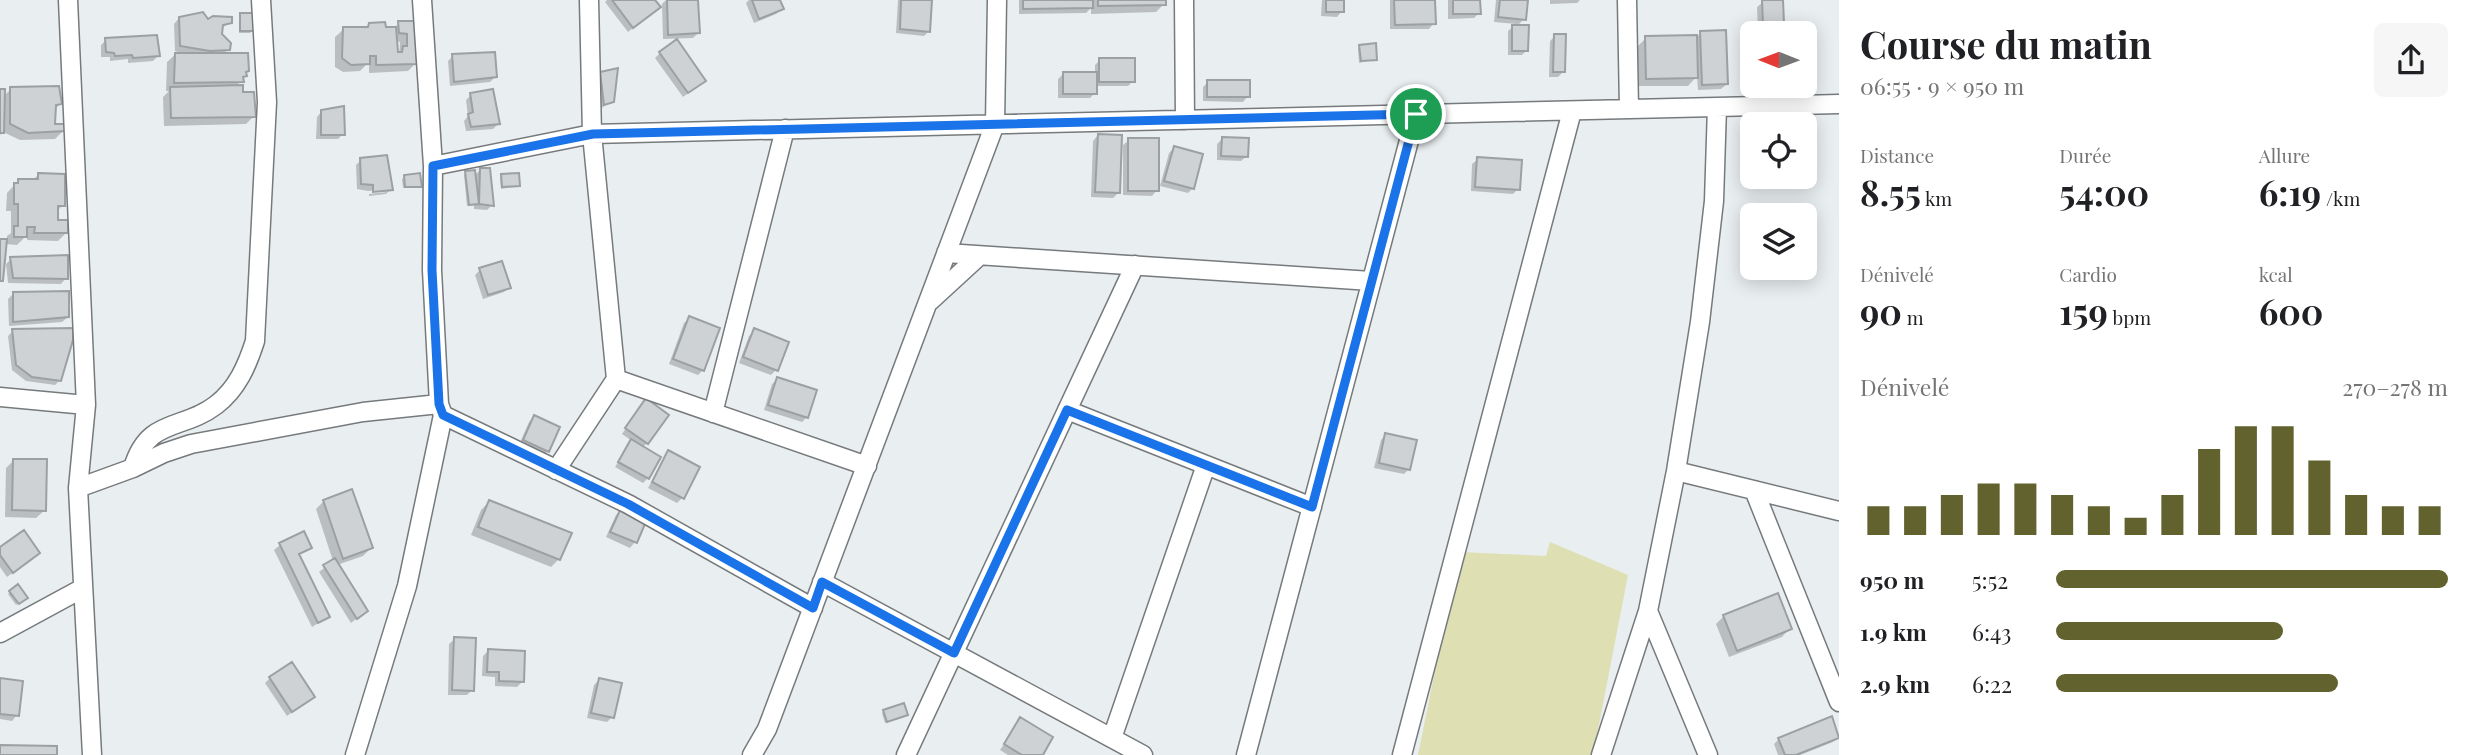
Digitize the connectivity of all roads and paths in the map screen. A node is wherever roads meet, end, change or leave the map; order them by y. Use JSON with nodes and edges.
{"nodes":[{"id":1,"x":68,"y":0,"type":"edge"},
{"id":2,"x":261,"y":0,"type":"edge"},
{"id":3,"x":422,"y":0,"type":"edge"},
{"id":4,"x":589,"y":0,"type":"edge"},
{"id":5,"x":997,"y":0,"type":"edge"},
{"id":6,"x":1184,"y":0,"type":"edge"},
{"id":7,"x":1627,"y":0,"type":"edge"},
{"id":8,"x":1839,"y":104,"type":"edge"},
{"id":9,"x":1717,"y":107,"type":"junction"},
{"id":10,"x":1629,"y":109,"type":"junction"},
{"id":11,"x":1572,"y":110,"type":"junction"},
{"id":12,"x":1416,"y":114,"type":"junction"},
{"id":13,"x":1185,"y":120,"type":"junction"},
{"id":14,"x":995,"y":124,"type":"junction"},
{"id":15,"x":785,"y":129,"type":"junction"},
{"id":16,"x":593,"y":134,"type":"junction"},
{"id":17,"x":433,"y":166,"type":"junction"},
{"id":18,"x":946,"y":253,"type":"junction"},
{"id":19,"x":979,"y":256,"type":"junction"},
{"id":20,"x":1135,"y":265,"type":"junction"},
{"id":21,"x":1371,"y":281,"type":"junction"},
{"id":22,"x":927,"y":303,"type":"junction"},
{"id":23,"x":616,"y":379,"type":"junction"},
{"id":24,"x":3,"y":392,"type":"edge"},
{"id":25,"x":86,"y":405,"type":"junction"},
{"id":26,"x":441,"y":410,"type":"junction"},
{"id":27,"x":1067,"y":410,"type":"junction"},
{"id":28,"x":205,"y":411,"type":"junction"},
{"id":29,"x":713,"y":413,"type":"junction"},
{"id":30,"x":191,"y":444,"type":"junction"},
{"id":31,"x":1206,"y":465,"type":"junction"},
{"id":32,"x":867,"y":466,"type":"junction"},
{"id":33,"x":133,"y":468,"type":"junction"},
{"id":34,"x":556,"y":470,"type":"junction"},
{"id":35,"x":1676,"y":471,"type":"junction"},
{"id":36,"x":78,"y":488,"type":"junction"},
{"id":37,"x":1754,"y":490,"type":"junction"},
{"id":38,"x":1312,"y":507,"type":"junction"},
{"id":39,"x":1839,"y":511,"type":"edge"},
{"id":40,"x":822,"y":582,"type":"junction"},
{"id":41,"x":83,"y":588,"type":"junction"},
{"id":42,"x":813,"y":608,"type":"junction"},
{"id":43,"x":1648,"y":611,"type":"junction"},
{"id":44,"x":0,"y":633,"type":"edge"},
{"id":45,"x":954,"y":653,"type":"junction"},
{"id":46,"x":1839,"y":702,"type":"edge"},
{"id":47,"x":1112,"y":738,"type":"junction"},
{"id":48,"x":92,"y":755,"type":"edge"},
{"id":49,"x":355,"y":755,"type":"edge"},
{"id":50,"x":752,"y":755,"type":"edge"},
{"id":51,"x":906,"y":755,"type":"edge"},
{"id":52,"x":1143,"y":755,"type":"edge"},
{"id":53,"x":1246,"y":755,"type":"edge"},
{"id":54,"x":1402,"y":755,"type":"edge"},
{"id":55,"x":1601,"y":755,"type":"edge"},
{"id":56,"x":1708,"y":755,"type":"edge"}],
"edges":[{"from":1,"to":25,"type":"street"},
{"from":2,"to":28,"type":"street"},
{"from":3,"to":17,"type":"street"},
{"from":4,"to":16,"type":"street"},
{"from":5,"to":14,"type":"street"},
{"from":6,"to":13,"type":"street"},
{"from":7,"to":10,"type":"street"},
{"from":8,"to":9,"type":"street"},
{"from":9,"to":10,"type":"street"},
{"from":9,"to":35,"type":"street"},
{"from":10,"to":11,"type":"street"},
{"from":11,"to":12,"type":"street"},
{"from":11,"to":54,"type":"street"},
{"from":12,"to":13,"type":"street"},
{"from":12,"to":21,"type":"street"},
{"from":13,"to":14,"type":"street"},
{"from":14,"to":15,"type":"street"},
{"from":14,"to":18,"type":"street"},
{"from":15,"to":16,"type":"street"},
{"from":15,"to":29,"type":"street"},
{"from":16,"to":17,"type":"street"},
{"from":16,"to":23,"type":"street"},
{"from":17,"to":26,"type":"street"},
{"from":18,"to":19,"type":"street"},
{"from":18,"to":22,"type":"street"},
{"from":19,"to":20,"type":"street"},
{"from":19,"to":22,"type":"street"},
{"from":20,"to":21,"type":"street"},
{"from":20,"to":27,"type":"street"},
{"from":21,"to":38,"type":"street"},
{"from":22,"to":32,"type":"street"},
{"from":23,"to":29,"type":"street"},
{"from":23,"to":34,"type":"street"},
{"from":24,"to":25,"type":"street"},
{"from":25,"to":36,"type":"street"},
{"from":26,"to":30,"type":"street"},
{"from":26,"to":34,"type":"street"},
{"from":26,"to":49,"type":"street"},
{"from":27,"to":31,"type":"street"},
{"from":27,"to":45,"type":"street"},
{"from":28,"to":30,"type":"street"},
{"from":28,"to":33,"type":"street"},
{"from":29,"to":32,"type":"street"},
{"from":30,"to":33,"type":"street"},
{"from":31,"to":38,"type":"street"},
{"from":31,"to":47,"type":"street"},
{"from":32,"to":40,"type":"street"},
{"from":33,"to":36,"type":"street"},
{"from":34,"to":42,"type":"street"},
{"from":35,"to":37,"type":"street"},
{"from":35,"to":43,"type":"street"},
{"from":36,"to":41,"type":"street"},
{"from":37,"to":39,"type":"street"},
{"from":37,"to":46,"type":"street"},
{"from":38,"to":53,"type":"street"},
{"from":40,"to":42,"type":"street"},
{"from":40,"to":45,"type":"street"},
{"from":41,"to":44,"type":"street"},
{"from":41,"to":48,"type":"street"},
{"from":42,"to":50,"type":"street"},
{"from":43,"to":55,"type":"street"},
{"from":43,"to":56,"type":"street"},
{"from":45,"to":47,"type":"street"},
{"from":45,"to":51,"type":"street"},
{"from":47,"to":52,"type":"street"}]}
